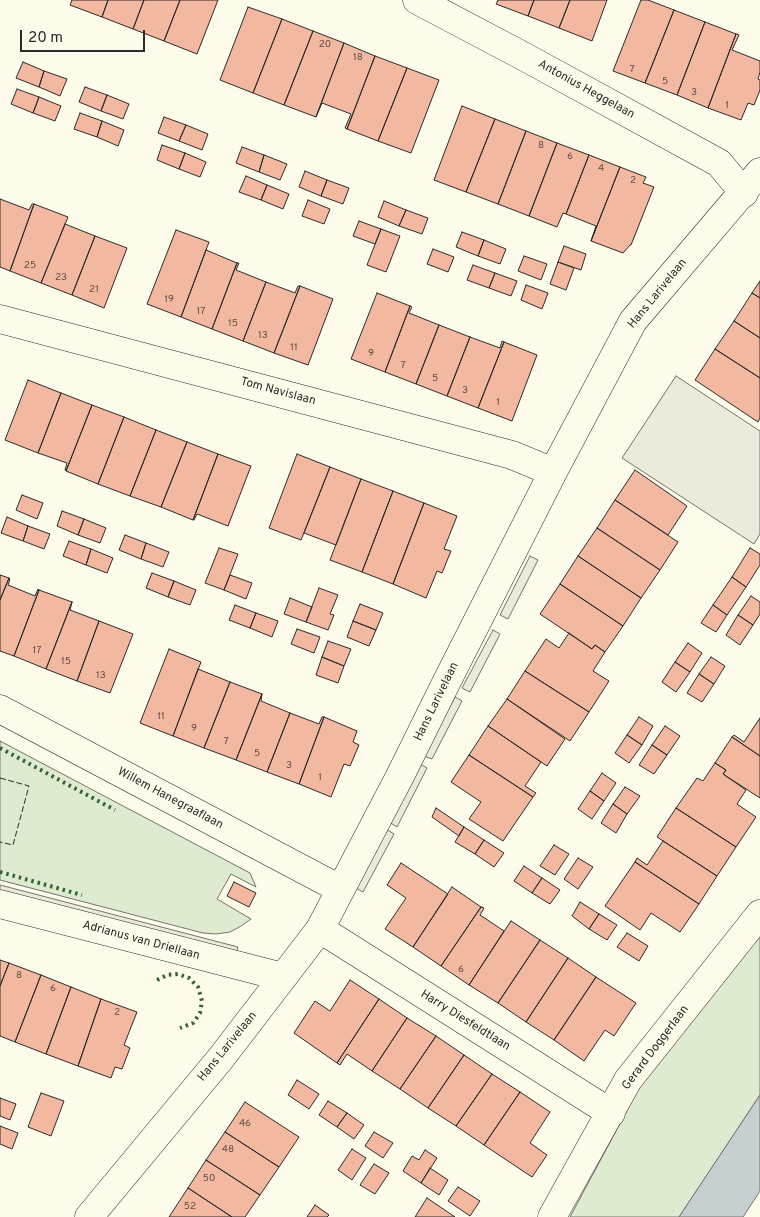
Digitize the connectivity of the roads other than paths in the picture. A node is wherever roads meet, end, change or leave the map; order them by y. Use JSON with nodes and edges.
{"nodes":[{"id":1,"x":417,"y":0,"type":"edge"},
{"id":2,"x":760,"y":172,"type":"edge"},
{"id":3,"x":744,"y":193,"type":"junction"},
{"id":4,"x":0,"y":319,"type":"edge"},
{"id":5,"x":553,"y":472,"type":"junction"},
{"id":6,"x":0,"y":709,"type":"edge"},
{"id":7,"x":340,"y":889,"type":"junction"},
{"id":8,"x":0,"y":904,"type":"edge"},
{"id":9,"x":760,"y":914,"type":"edge"},
{"id":10,"x":320,"y":929,"type":"junction"},
{"id":11,"x":283,"y":977,"type":"junction"},
{"id":12,"x":611,"y":1113,"type":"junction"},
{"id":13,"x":89,"y":1217,"type":"edge"},
{"id":14,"x":552,"y":1217,"type":"edge"}],
"edges":[{"from":1,"to":3,"type":"street","name":"Antonius Heggelaan"},
{"from":2,"to":3,"type":"street","name":"Hans Larivelaan"},
{"from":3,"to":5,"type":"street","name":"Hans Larivelaan"},
{"from":4,"to":5,"type":"street","name":"Tom Navislaan"},
{"from":5,"to":7,"type":"street","name":"Hans Larivelaan"},
{"from":6,"to":7,"type":"street","name":"Willem Hanegraaflaan"},
{"from":7,"to":10,"type":"street","name":"Hans Larivelaan"},
{"from":8,"to":11,"type":"street","name":"Adrianus van Driellaan"},
{"from":9,"to":12,"type":"street","name":"Gerard Doggerlaan"},
{"from":10,"to":11,"type":"street","name":"Hans Larivelaan"},
{"from":10,"to":12,"type":"street","name":"Harry Diesfeldtlaan"},
{"from":11,"to":13,"type":"street","name":"Hans Larivelaan"},
{"from":12,"to":14,"type":"street","name":"Gerard Doggerlaan"}]}
